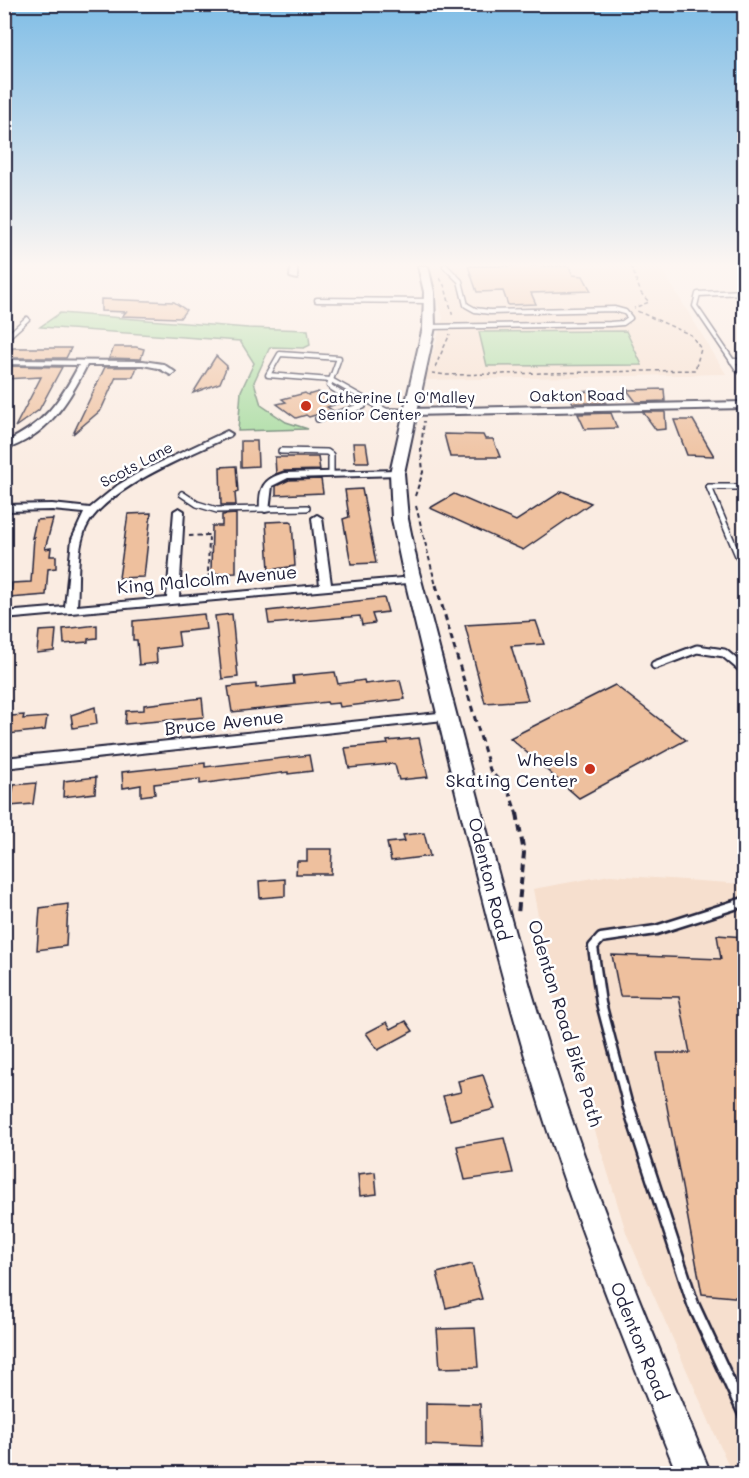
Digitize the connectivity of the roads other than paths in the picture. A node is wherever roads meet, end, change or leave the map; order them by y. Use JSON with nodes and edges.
{"nodes":[{"id":1,"x":428,"y":335,"type":"edge"},
{"id":2,"x":714,"y":335,"type":"edge"},
{"id":3,"x":732,"y":361,"type":"junction"},
{"id":4,"x":744,"y":361,"type":"edge"},
{"id":5,"x":4,"y":362,"type":"edge"},
{"id":6,"x":84,"y":363,"type":"junction"},
{"id":7,"x":742,"y":371,"type":"edge"},
{"id":8,"x":171,"y":372,"type":"dead end"},
{"id":9,"x":331,"y":380,"type":"junction"},
{"id":10,"x":374,"y":405,"type":"junction"},
{"id":11,"x":744,"y":405,"type":"edge"},
{"id":12,"x":361,"y":407,"type":"junction"},
{"id":13,"x":417,"y":412,"type":"junction"},
{"id":14,"x":318,"y":419,"type":"dead end"},
{"id":15,"x":227,"y":434,"type":"dead end"},
{"id":16,"x":4,"y":447,"type":"edge"},
{"id":17,"x":281,"y":451,"type":"dead end"},
{"id":18,"x":331,"y":473,"type":"junction"},
{"id":19,"x":397,"y":473,"type":"junction"},
{"id":20,"x":744,"y":488,"type":"edge"},
{"id":21,"x":182,"y":494,"type":"dead end"},
{"id":22,"x":4,"y":508,"type":"edge"},
{"id":23,"x":307,"y":508,"type":"dead end"},
{"id":24,"x":265,"y":509,"type":"junction"},
{"id":25,"x":90,"y":511,"type":"junction"},
{"id":26,"x":179,"y":511,"type":"dead end"},
{"id":27,"x":317,"y":518,"type":"dead end"},
{"id":28,"x":744,"y":560,"type":"edge"},
{"id":29,"x":414,"y":580,"type":"junction"},
{"id":30,"x":326,"y":587,"type":"junction"},
{"id":31,"x":173,"y":600,"type":"junction"},
{"id":32,"x":71,"y":609,"type":"junction"},
{"id":33,"x":4,"y":616,"type":"edge"},
{"id":34,"x":655,"y":665,"type":"dead end"},
{"id":35,"x":744,"y":670,"type":"edge"},
{"id":36,"x":448,"y":716,"type":"junction"},
{"id":37,"x":4,"y":763,"type":"edge"},
{"id":38,"x":744,"y":902,"type":"edge"},
{"id":39,"x":744,"y":1414,"type":"edge"},
{"id":40,"x":694,"y":1473,"type":"edge"}],
"edges":[{"from":1,"to":13,"type":"street","name":"Odenton Road"},
{"from":2,"to":3,"type":"lane"},
{"from":3,"to":4,"type":"lane"},
{"from":3,"to":7,"type":"lane"},
{"from":5,"to":6,"type":"street"},
{"from":6,"to":8,"type":"street"},
{"from":6,"to":16,"type":"street"},
{"from":9,"to":9,"type":"lane"},
{"from":9,"to":10,"type":"lane"},
{"from":9,"to":12,"type":"lane"},
{"from":10,"to":12,"type":"lane"},
{"from":10,"to":13,"type":"lane"},
{"from":11,"to":13,"type":"street","name":"Oakton Road"},
{"from":12,"to":14,"type":"lane"},
{"from":13,"to":19,"type":"street","name":"Odenton Road"},
{"from":15,"to":25,"type":"street","name":"Scots Lane"},
{"from":17,"to":18,"type":"lane"},
{"from":18,"to":19,"type":"street"},
{"from":18,"to":24,"type":"street"},
{"from":19,"to":29,"type":"street","name":"Odenton Road"},
{"from":20,"to":28,"type":"lane"},
{"from":21,"to":24,"type":"lane"},
{"from":22,"to":25,"type":"street"},
{"from":23,"to":24,"type":"lane"},
{"from":25,"to":32,"type":"street","name":"Scots Lane"},
{"from":26,"to":31,"type":"street"},
{"from":27,"to":30,"type":"street"},
{"from":29,"to":30,"type":"street","name":"King Malcolm Avenue"},
{"from":29,"to":36,"type":"street","name":"Odenton Road"},
{"from":30,"to":31,"type":"street","name":"King Malcolm Avenue"},
{"from":31,"to":32,"type":"street","name":"King Malcolm Avenue"},
{"from":32,"to":33,"type":"street","name":"King Malcolm Avenue"},
{"from":34,"to":35,"type":"lane"},
{"from":36,"to":37,"type":"street","name":"Bruce Avenue"},
{"from":36,"to":40,"type":"street","name":"Odenton Road"},
{"from":38,"to":39,"type":"lane"}]}
